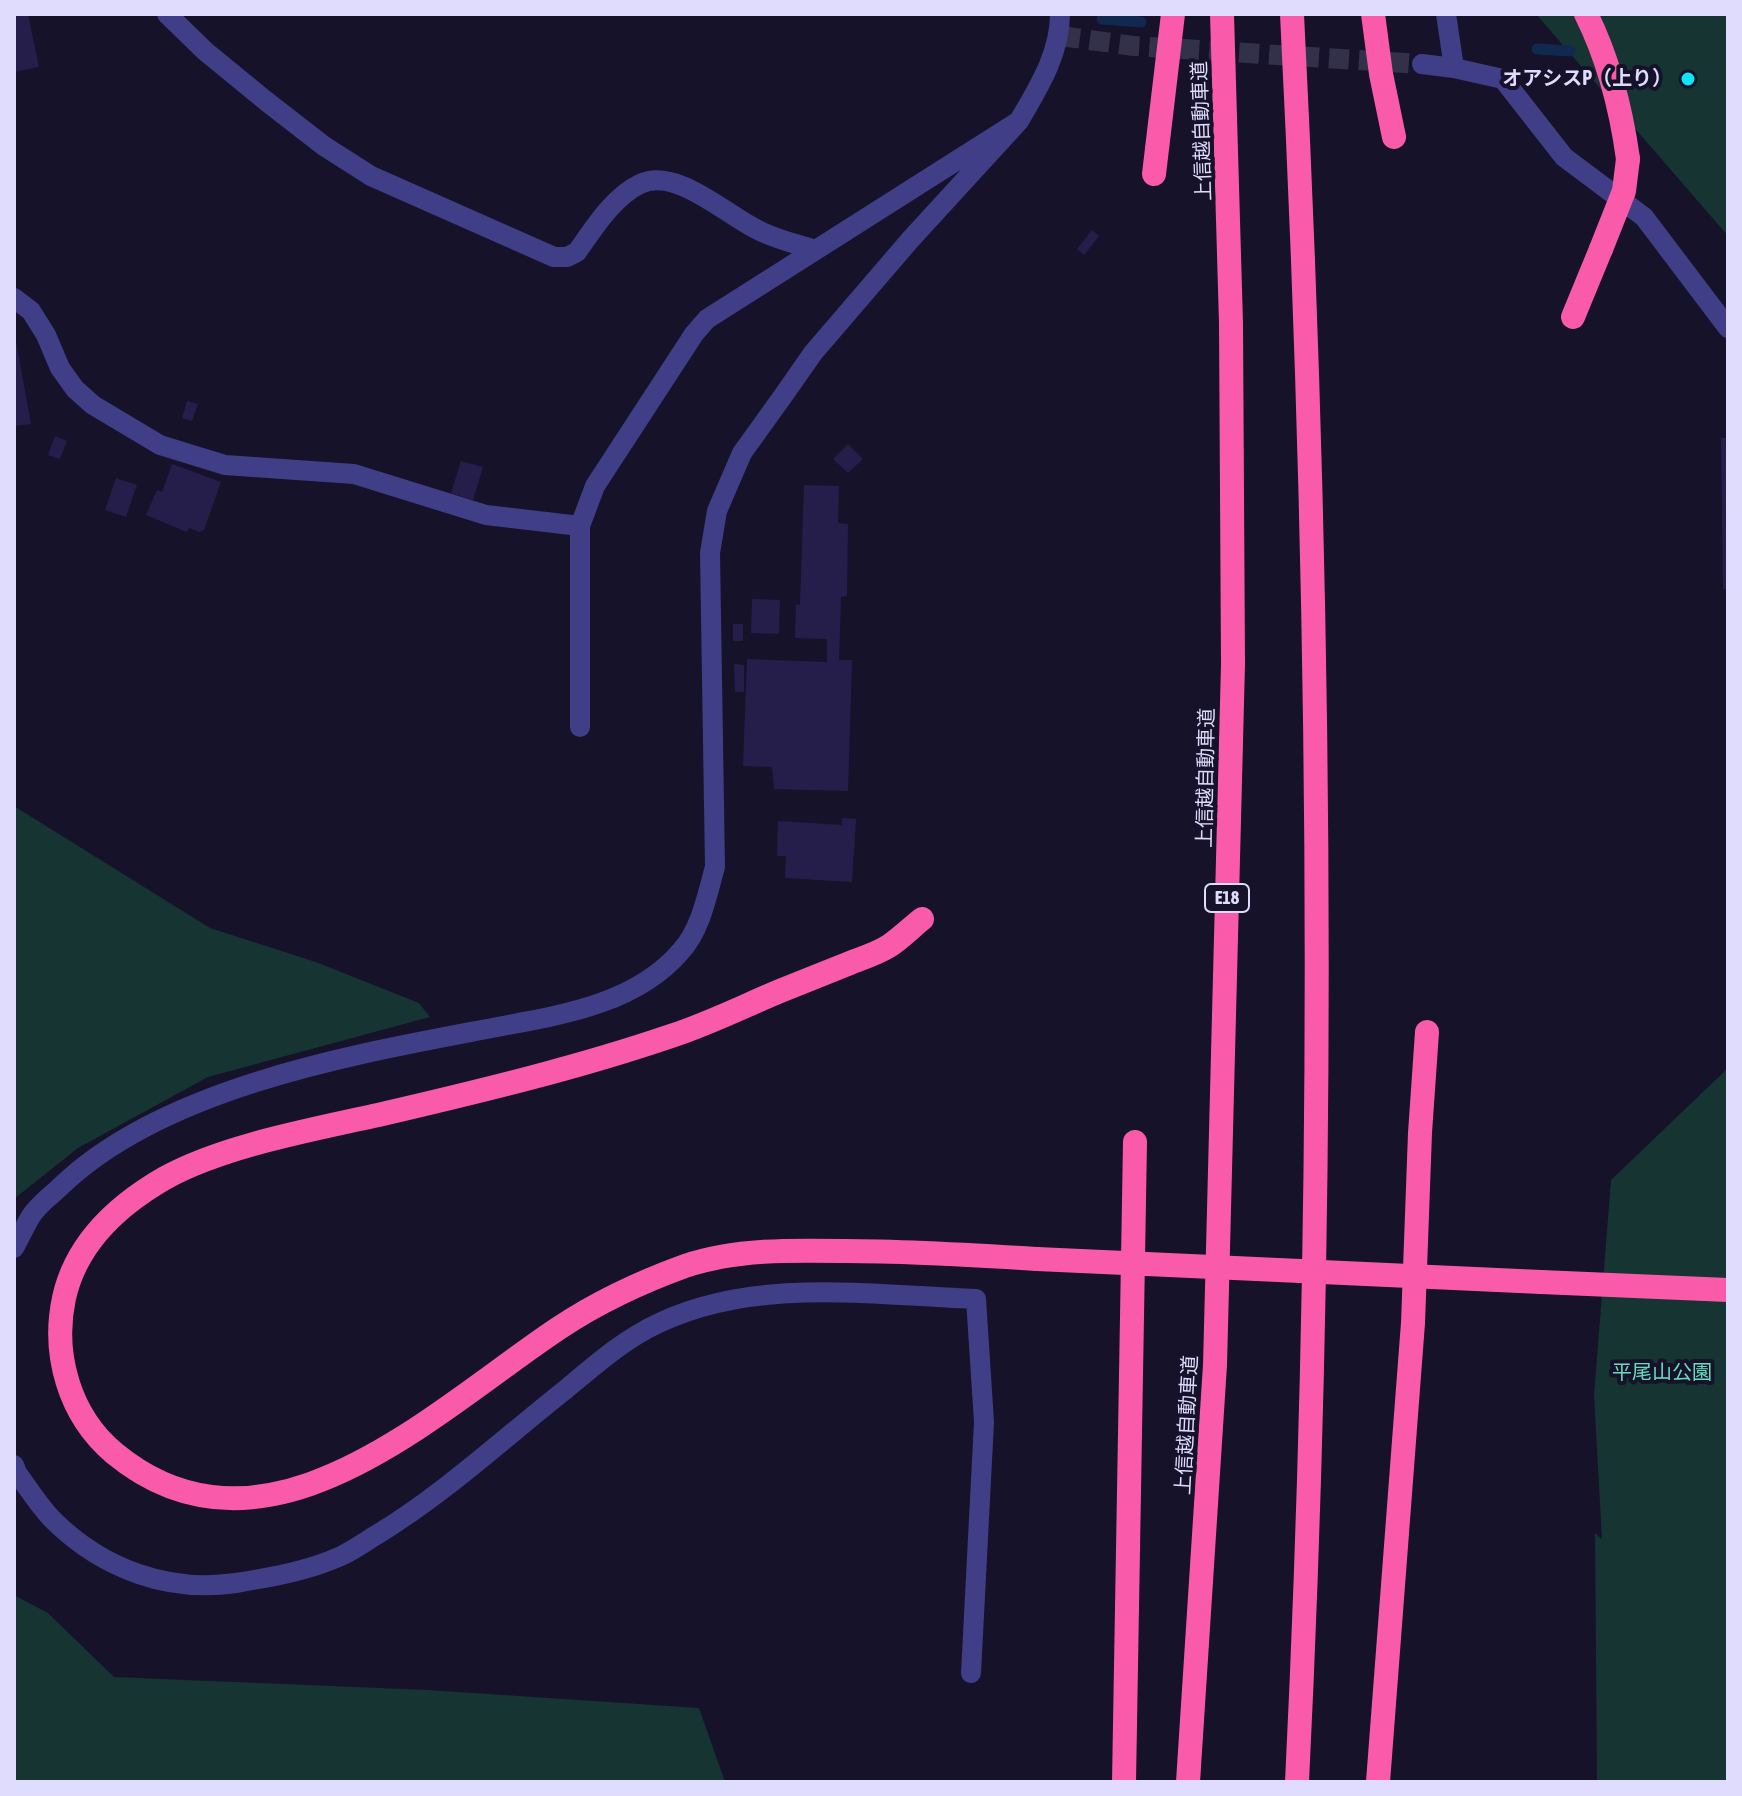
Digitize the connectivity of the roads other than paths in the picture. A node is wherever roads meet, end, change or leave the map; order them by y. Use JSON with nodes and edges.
{"nodes":[{"id":1,"x":167,"y":14,"type":"edge"},
{"id":2,"x":1060,"y":14,"type":"edge"},
{"id":3,"x":1173,"y":14,"type":"edge"},
{"id":4,"x":1222,"y":14,"type":"edge"},
{"id":5,"x":1292,"y":14,"type":"edge"},
{"id":6,"x":1373,"y":14,"type":"edge"},
{"id":7,"x":1446,"y":14,"type":"edge"},
{"id":8,"x":1586,"y":14,"type":"edge"},
{"id":9,"x":1422,"y":64,"type":"tunnel mouth"},
{"id":10,"x":1454,"y":68,"type":"junction"},
{"id":11,"x":1019,"y":121,"type":"junction"},
{"id":12,"x":1394,"y":137,"type":"dead end"},
{"id":13,"x":1154,"y":174,"type":"dead end"},
{"id":14,"x":815,"y":250,"type":"junction"},
{"id":15,"x":14,"y":298,"type":"edge"},
{"id":16,"x":1573,"y":317,"type":"dead end"},
{"id":17,"x":1728,"y":328,"type":"edge"},
{"id":18,"x":580,"y":526,"type":"junction"},
{"id":19,"x":580,"y":727,"type":"dead end"},
{"id":20,"x":922,"y":919,"type":"dead end"},
{"id":21,"x":1427,"y":1032,"type":"dead end"},
{"id":22,"x":1135,"y":1142,"type":"dead end"},
{"id":23,"x":14,"y":1248,"type":"edge"},
{"id":24,"x":1728,"y":1290,"type":"edge"},
{"id":25,"x":14,"y":1465,"type":"edge"},
{"id":26,"x":971,"y":1673,"type":"dead end"},
{"id":27,"x":1124,"y":1782,"type":"edge"},
{"id":28,"x":1188,"y":1782,"type":"edge"},
{"id":29,"x":1297,"y":1782,"type":"edge"},
{"id":30,"x":1378,"y":1782,"type":"edge"}],
"edges":[{"from":1,"to":14,"type":"street"},
{"from":2,"to":11,"type":"street"},
{"from":3,"to":13,"type":"highway"},
{"from":4,"to":28,"type":"highway","name":"上信越自動車道","number":"E18"},
{"from":5,"to":29,"type":"highway"},
{"from":6,"to":12,"type":"highway"},
{"from":7,"to":10,"type":"street"},
{"from":8,"to":16,"type":"highway","bridge":true},
{"from":9,"to":10,"type":"street"},
{"from":10,"to":17,"type":"street"},
{"from":11,"to":14,"type":"street"},
{"from":11,"to":23,"type":"street"},
{"from":14,"to":18,"type":"street"},
{"from":15,"to":18,"type":"street"},
{"from":18,"to":19,"type":"street"},
{"from":20,"to":24,"type":"highway","bridge":true},
{"from":21,"to":30,"type":"highway"},
{"from":22,"to":27,"type":"highway"},
{"from":25,"to":26,"type":"street"}]}
